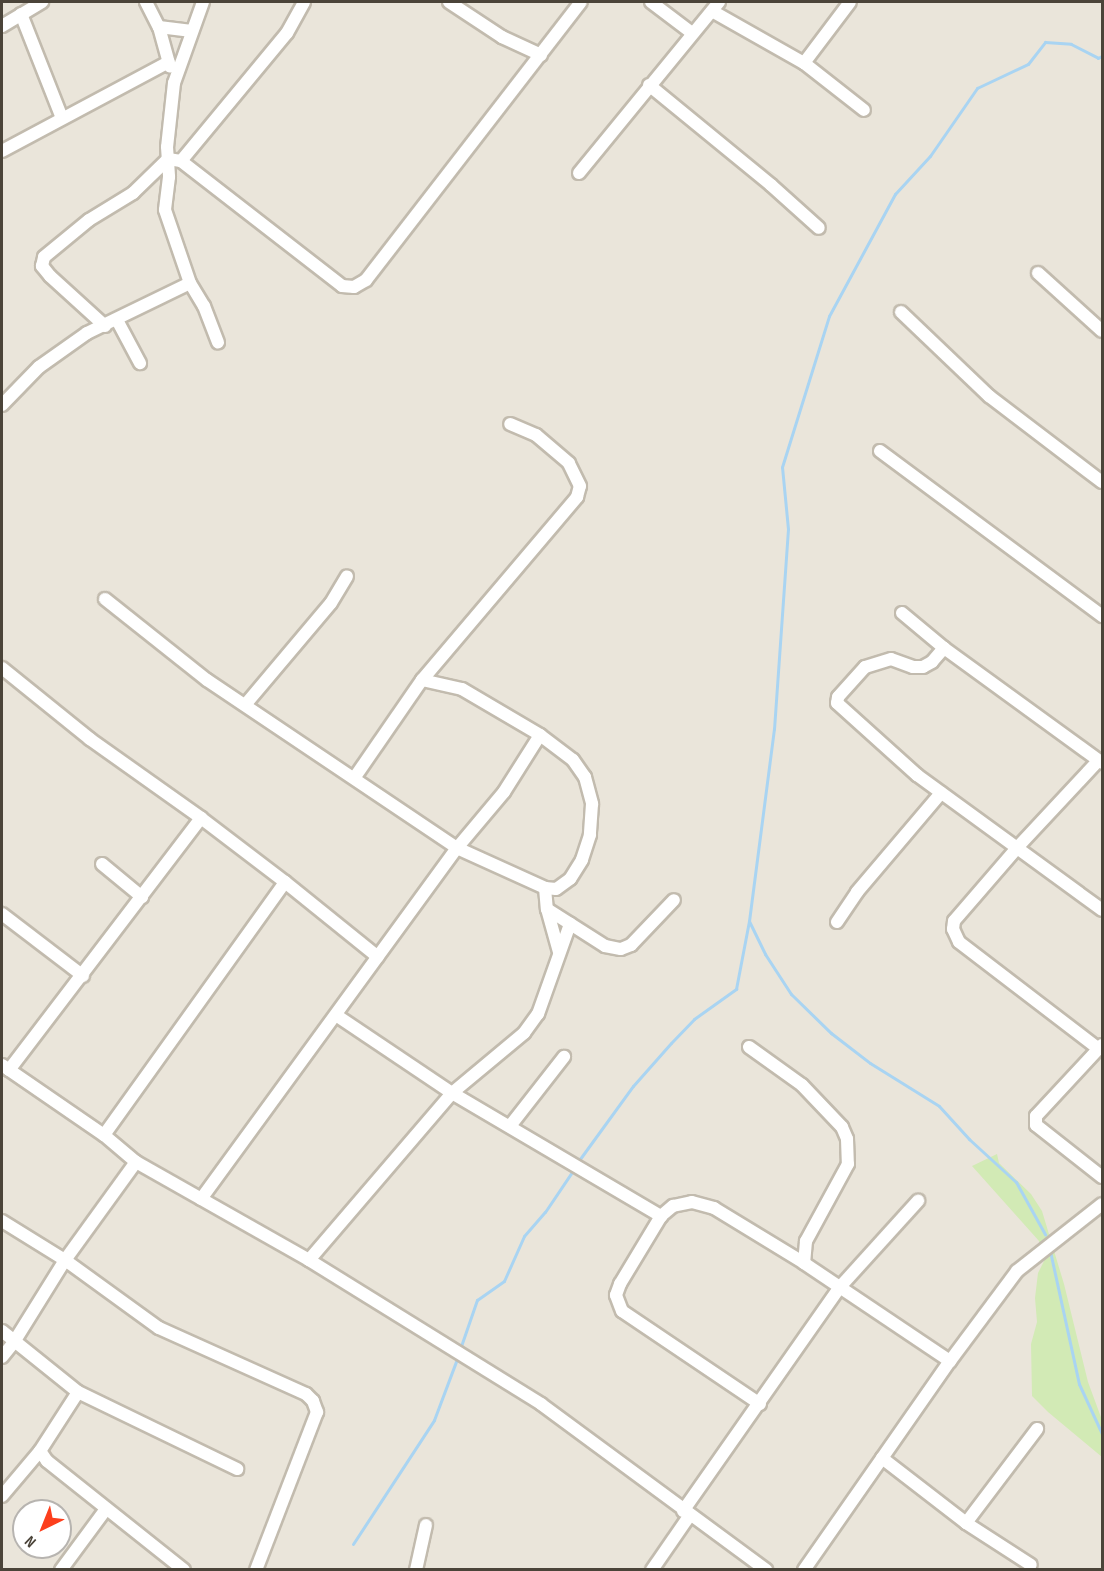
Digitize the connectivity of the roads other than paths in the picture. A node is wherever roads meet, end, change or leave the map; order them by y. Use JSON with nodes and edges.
{"nodes":[{"id":1,"x":42,"y":2,"type":"edge"},
{"id":2,"x":146,"y":2,"type":"edge"},
{"id":3,"x":203,"y":2,"type":"edge"},
{"id":4,"x":304,"y":2,"type":"edge"},
{"id":5,"x":449,"y":2,"type":"edge"},
{"id":6,"x":581,"y":2,"type":"edge"},
{"id":7,"x":651,"y":2,"type":"edge"},
{"id":8,"x":850,"y":2,"type":"edge"},
{"id":9,"x":715,"y":6,"type":"edge"},
{"id":10,"x":21,"y":14,"type":"junction"},
{"id":11,"x":2,"y":26,"type":"edge"},
{"id":12,"x":159,"y":27,"type":"junction"},
{"id":13,"x":192,"y":31,"type":"junction"},
{"id":14,"x":692,"y":33,"type":"junction"},
{"id":15,"x":541,"y":55,"type":"junction"},
{"id":16,"x":169,"y":62,"type":"junction"},
{"id":17,"x":804,"y":63,"type":"junction"},
{"id":18,"x":174,"y":83,"type":"junction"},
{"id":19,"x":649,"y":85,"type":"junction"},
{"id":20,"x":864,"y":110,"type":"dead end"},
{"id":21,"x":62,"y":118,"type":"junction"},
{"id":22,"x":2,"y":151,"type":"edge"},
{"id":23,"x":174,"y":160,"type":"junction"},
{"id":24,"x":579,"y":173,"type":"dead end"},
{"id":25,"x":819,"y":228,"type":"dead end"},
{"id":26,"x":1038,"y":273,"type":"dead end"},
{"id":27,"x":190,"y":283,"type":"junction"},
{"id":28,"x":901,"y":312,"type":"dead end"},
{"id":29,"x":117,"y":320,"type":"junction"},
{"id":30,"x":105,"y":326,"type":"junction"},
{"id":31,"x":1102,"y":331,"type":"edge"},
{"id":32,"x":218,"y":342,"type":"dead end"},
{"id":33,"x":140,"y":363,"type":"dead end"},
{"id":34,"x":2,"y":405,"type":"edge"},
{"id":35,"x":510,"y":424,"type":"dead end"},
{"id":36,"x":880,"y":451,"type":"dead end"},
{"id":37,"x":1102,"y":482,"type":"edge"},
{"id":38,"x":347,"y":576,"type":"dead end"},
{"id":39,"x":105,"y":600,"type":"dead end"},
{"id":40,"x":902,"y":613,"type":"dead end"},
{"id":41,"x":1102,"y":616,"type":"edge"},
{"id":42,"x":944,"y":648,"type":"junction"},
{"id":43,"x":2,"y":668,"type":"edge"},
{"id":44,"x":422,"y":680,"type":"junction"},
{"id":45,"x":245,"y":705,"type":"junction"},
{"id":46,"x":540,"y":735,"type":"junction"},
{"id":47,"x":1100,"y":762,"type":"edge"},
{"id":48,"x":355,"y":777,"type":"junction"},
{"id":49,"x":941,"y":793,"type":"junction"},
{"id":50,"x":201,"y":818,"type":"junction"},
{"id":51,"x":457,"y":848,"type":"junction"},
{"id":52,"x":1017,"y":848,"type":"junction"},
{"id":53,"x":102,"y":864,"type":"dead end"},
{"id":54,"x":285,"y":882,"type":"junction"},
{"id":55,"x":545,"y":888,"type":"junction"},
{"id":56,"x":142,"y":897,"type":"junction"},
{"id":57,"x":674,"y":900,"type":"dead end"},
{"id":58,"x":547,"y":909,"type":"junction"},
{"id":59,"x":1102,"y":910,"type":"edge"},
{"id":60,"x":2,"y":914,"type":"edge"},
{"id":61,"x":837,"y":922,"type":"dead end"},
{"id":62,"x":570,"y":924,"type":"junction"},
{"id":63,"x":559,"y":951,"type":"junction"},
{"id":64,"x":378,"y":957,"type":"junction"},
{"id":65,"x":83,"y":976,"type":"junction"},
{"id":66,"x":336,"y":1016,"type":"junction"},
{"id":67,"x":749,"y":1047,"type":"dead end"},
{"id":68,"x":1101,"y":1047,"type":"edge"},
{"id":69,"x":564,"y":1057,"type":"dead end"},
{"id":70,"x":5,"y":1068,"type":"edge"},
{"id":71,"x":452,"y":1093,"type":"junction"},
{"id":72,"x":510,"y":1126,"type":"junction"},
{"id":73,"x":104,"y":1135,"type":"junction"},
{"id":74,"x":136,"y":1162,"type":"junction"},
{"id":75,"x":1102,"y":1177,"type":"edge"},
{"id":76,"x":201,"y":1199,"type":"junction"},
{"id":77,"x":918,"y":1201,"type":"dead end"},
{"id":78,"x":1102,"y":1204,"type":"edge"},
{"id":79,"x":661,"y":1216,"type":"junction"},
{"id":80,"x":2,"y":1221,"type":"edge"},
{"id":81,"x":65,"y":1260,"type":"junction"},
{"id":82,"x":309,"y":1260,"type":"junction"},
{"id":83,"x":804,"y":1263,"type":"junction"},
{"id":84,"x":839,"y":1288,"type":"junction"},
{"id":85,"x":2,"y":1331,"type":"edge"},
{"id":86,"x":14,"y":1342,"type":"junction"},
{"id":87,"x":2,"y":1356,"type":"edge"},
{"id":88,"x":950,"y":1361,"type":"junction"},
{"id":89,"x":78,"y":1392,"type":"junction"},
{"id":90,"x":760,"y":1404,"type":"junction"},
{"id":91,"x":1037,"y":1429,"type":"dead end"},
{"id":92,"x":40,"y":1451,"type":"junction"},
{"id":93,"x":882,"y":1458,"type":"junction"},
{"id":94,"x":237,"y":1469,"type":"dead end"},
{"id":95,"x":4,"y":1489,"type":"edge"},
{"id":96,"x":106,"y":1509,"type":"junction"},
{"id":97,"x":686,"y":1513,"type":"junction"},
{"id":98,"x":966,"y":1523,"type":"junction"},
{"id":99,"x":426,"y":1525,"type":"dead end"},
{"id":100,"x":1030,"y":1565,"type":"dead end"},
{"id":101,"x":61,"y":1569,"type":"edge"},
{"id":102,"x":184,"y":1569,"type":"edge"},
{"id":103,"x":256,"y":1569,"type":"edge"},
{"id":104,"x":416,"y":1569,"type":"edge"},
{"id":105,"x":652,"y":1569,"type":"edge"},
{"id":106,"x":766,"y":1569,"type":"edge"},
{"id":107,"x":804,"y":1569,"type":"edge"}],
"edges":[{"from":1,"to":10,"type":"street"},
{"from":2,"to":12,"type":"street"},
{"from":3,"to":13,"type":"street"},
{"from":4,"to":23,"type":"street"},
{"from":5,"to":15,"type":"street"},
{"from":6,"to":15,"type":"street"},
{"from":7,"to":14,"type":"street"},
{"from":8,"to":17,"type":"street"},
{"from":9,"to":14,"type":"street"},
{"from":9,"to":17,"type":"street"},
{"from":10,"to":11,"type":"street"},
{"from":10,"to":21,"type":"street"},
{"from":12,"to":13,"type":"street"},
{"from":12,"to":16,"type":"street"},
{"from":13,"to":18,"type":"street"},
{"from":14,"to":19,"type":"street"},
{"from":15,"to":23,"type":"street"},
{"from":16,"to":18,"type":"street"},
{"from":16,"to":21,"type":"street"},
{"from":17,"to":20,"type":"street"},
{"from":18,"to":23,"type":"street"},
{"from":19,"to":24,"type":"street"},
{"from":19,"to":25,"type":"street"},
{"from":21,"to":22,"type":"street"},
{"from":23,"to":27,"type":"street"},
{"from":23,"to":30,"type":"street"},
{"from":26,"to":31,"type":"street"},
{"from":27,"to":29,"type":"street"},
{"from":27,"to":32,"type":"street"},
{"from":28,"to":37,"type":"street"},
{"from":29,"to":30,"type":"street"},
{"from":29,"to":33,"type":"street"},
{"from":30,"to":34,"type":"street"},
{"from":35,"to":44,"type":"street"},
{"from":36,"to":41,"type":"street"},
{"from":38,"to":45,"type":"street"},
{"from":39,"to":45,"type":"street"},
{"from":40,"to":42,"type":"street"},
{"from":42,"to":47,"type":"street"},
{"from":42,"to":49,"type":"street"},
{"from":43,"to":50,"type":"street"},
{"from":44,"to":46,"type":"street"},
{"from":44,"to":48,"type":"street"},
{"from":45,"to":48,"type":"street"},
{"from":46,"to":51,"type":"street"},
{"from":46,"to":55,"type":"street"},
{"from":47,"to":52,"type":"street"},
{"from":48,"to":51,"type":"street"},
{"from":49,"to":52,"type":"street"},
{"from":49,"to":61,"type":"street"},
{"from":50,"to":54,"type":"street"},
{"from":50,"to":56,"type":"street"},
{"from":51,"to":55,"type":"street"},
{"from":51,"to":64,"type":"street"},
{"from":52,"to":59,"type":"street"},
{"from":52,"to":68,"type":"street"},
{"from":53,"to":56,"type":"street"},
{"from":54,"to":64,"type":"street"},
{"from":54,"to":73,"type":"street"},
{"from":55,"to":58,"type":"street"},
{"from":56,"to":65,"type":"street"},
{"from":57,"to":62,"type":"street"},
{"from":58,"to":62,"type":"street"},
{"from":58,"to":63,"type":"street"},
{"from":60,"to":65,"type":"street"},
{"from":62,"to":63,"type":"street"},
{"from":63,"to":71,"type":"street"},
{"from":64,"to":66,"type":"street"},
{"from":65,"to":70,"type":"street"},
{"from":66,"to":71,"type":"street"},
{"from":66,"to":76,"type":"street"},
{"from":67,"to":83,"type":"street"},
{"from":68,"to":75,"type":"street"},
{"from":69,"to":72,"type":"street"},
{"from":70,"to":73,"type":"street"},
{"from":71,"to":72,"type":"street"},
{"from":71,"to":82,"type":"street"},
{"from":72,"to":79,"type":"street"},
{"from":73,"to":74,"type":"street"},
{"from":74,"to":76,"type":"street"},
{"from":74,"to":81,"type":"street"},
{"from":76,"to":82,"type":"street"},
{"from":77,"to":84,"type":"street"},
{"from":78,"to":88,"type":"street"},
{"from":79,"to":83,"type":"street"},
{"from":79,"to":90,"type":"street"},
{"from":80,"to":81,"type":"street"},
{"from":81,"to":86,"type":"street"},
{"from":81,"to":103,"type":"street"},
{"from":82,"to":97,"type":"street"},
{"from":83,"to":84,"type":"street"},
{"from":84,"to":88,"type":"street"},
{"from":84,"to":90,"type":"street"},
{"from":85,"to":86,"type":"street"},
{"from":86,"to":87,"type":"street"},
{"from":86,"to":89,"type":"street"},
{"from":88,"to":93,"type":"street"},
{"from":89,"to":92,"type":"street"},
{"from":89,"to":94,"type":"street"},
{"from":90,"to":97,"type":"street"},
{"from":91,"to":98,"type":"street"},
{"from":92,"to":95,"type":"street"},
{"from":92,"to":96,"type":"street"},
{"from":93,"to":98,"type":"street"},
{"from":93,"to":107,"type":"street"},
{"from":96,"to":101,"type":"street"},
{"from":96,"to":102,"type":"street"},
{"from":97,"to":105,"type":"street"},
{"from":97,"to":106,"type":"street"},
{"from":98,"to":100,"type":"street"},
{"from":99,"to":104,"type":"street"}]}
